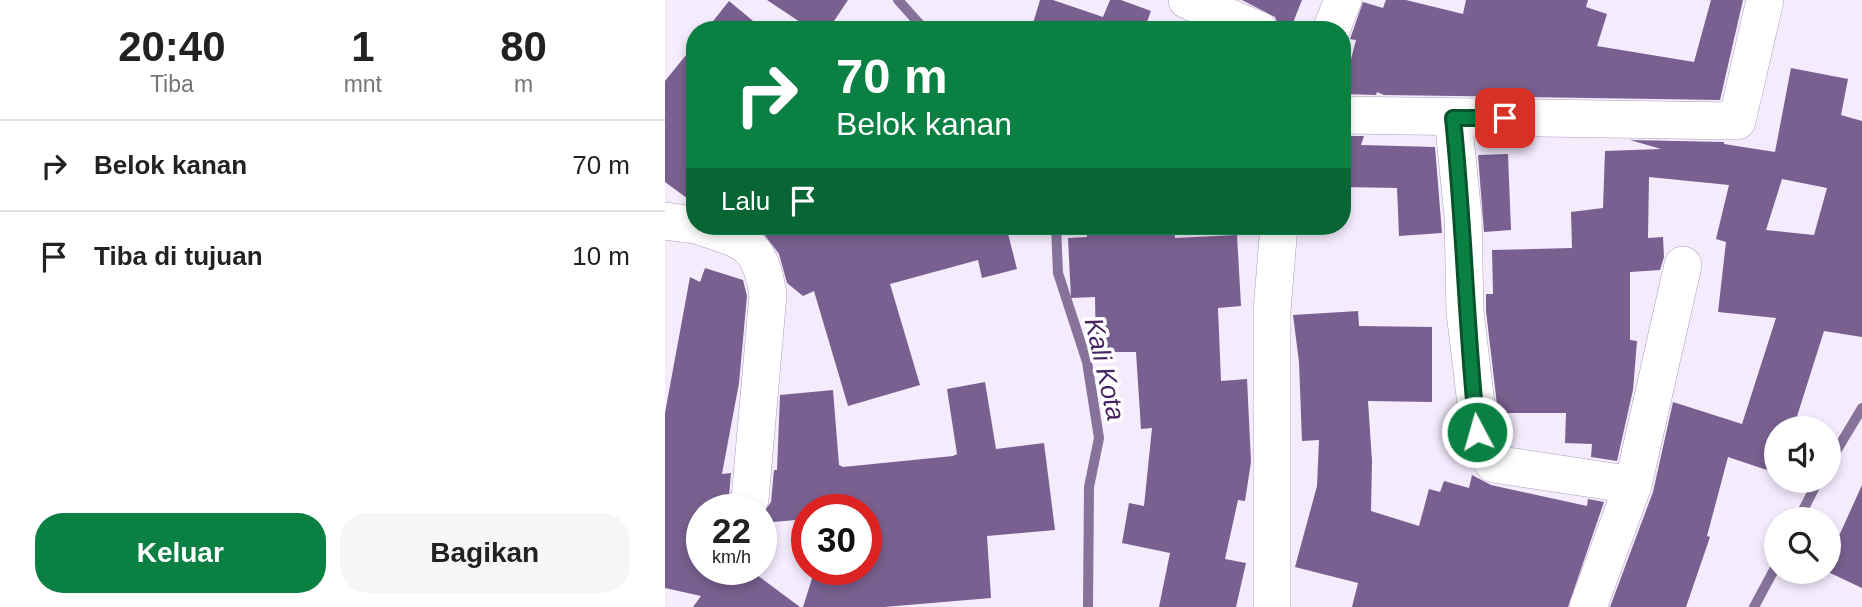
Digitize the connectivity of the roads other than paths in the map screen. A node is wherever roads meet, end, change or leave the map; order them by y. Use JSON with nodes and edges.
{"nodes":[{"id":1,"x":1187,"y":0,"type":"edge"},
{"id":2,"x":1343,"y":0,"type":"edge"},
{"id":3,"x":1765,"y":0,"type":"edge"},
{"id":4,"x":1237,"y":21,"type":"edge"},
{"id":5,"x":1335,"y":21,"type":"edge"},
{"id":6,"x":1351,"y":115,"type":"edge"},
{"id":7,"x":1453,"y":118,"type":"junction"},
{"id":8,"x":665,"y":221,"type":"edge"},
{"id":9,"x":686,"y":224,"type":"edge"},
{"id":10,"x":722,"y":235,"type":"edge"},
{"id":11,"x":1278,"y":235,"type":"edge"},
{"id":12,"x":1683,"y":265,"type":"dead end"},
{"id":13,"x":1633,"y":485,"type":"junction"},
{"id":14,"x":750,"y":494,"type":"edge"},
{"id":15,"x":1272,"y":607,"type":"edge"},
{"id":16,"x":1588,"y":607,"type":"edge"}],
"edges":[{"from":1,"to":4,"type":"street"},
{"from":2,"to":5,"type":"street"},
{"from":3,"to":7,"type":"street"},
{"from":6,"to":7,"type":"street"},
{"from":7,"to":13,"type":"street"},
{"from":8,"to":9,"type":"street"},
{"from":10,"to":14,"type":"street"},
{"from":11,"to":15,"type":"street"},
{"from":12,"to":13,"type":"street"},
{"from":13,"to":16,"type":"street"}]}
